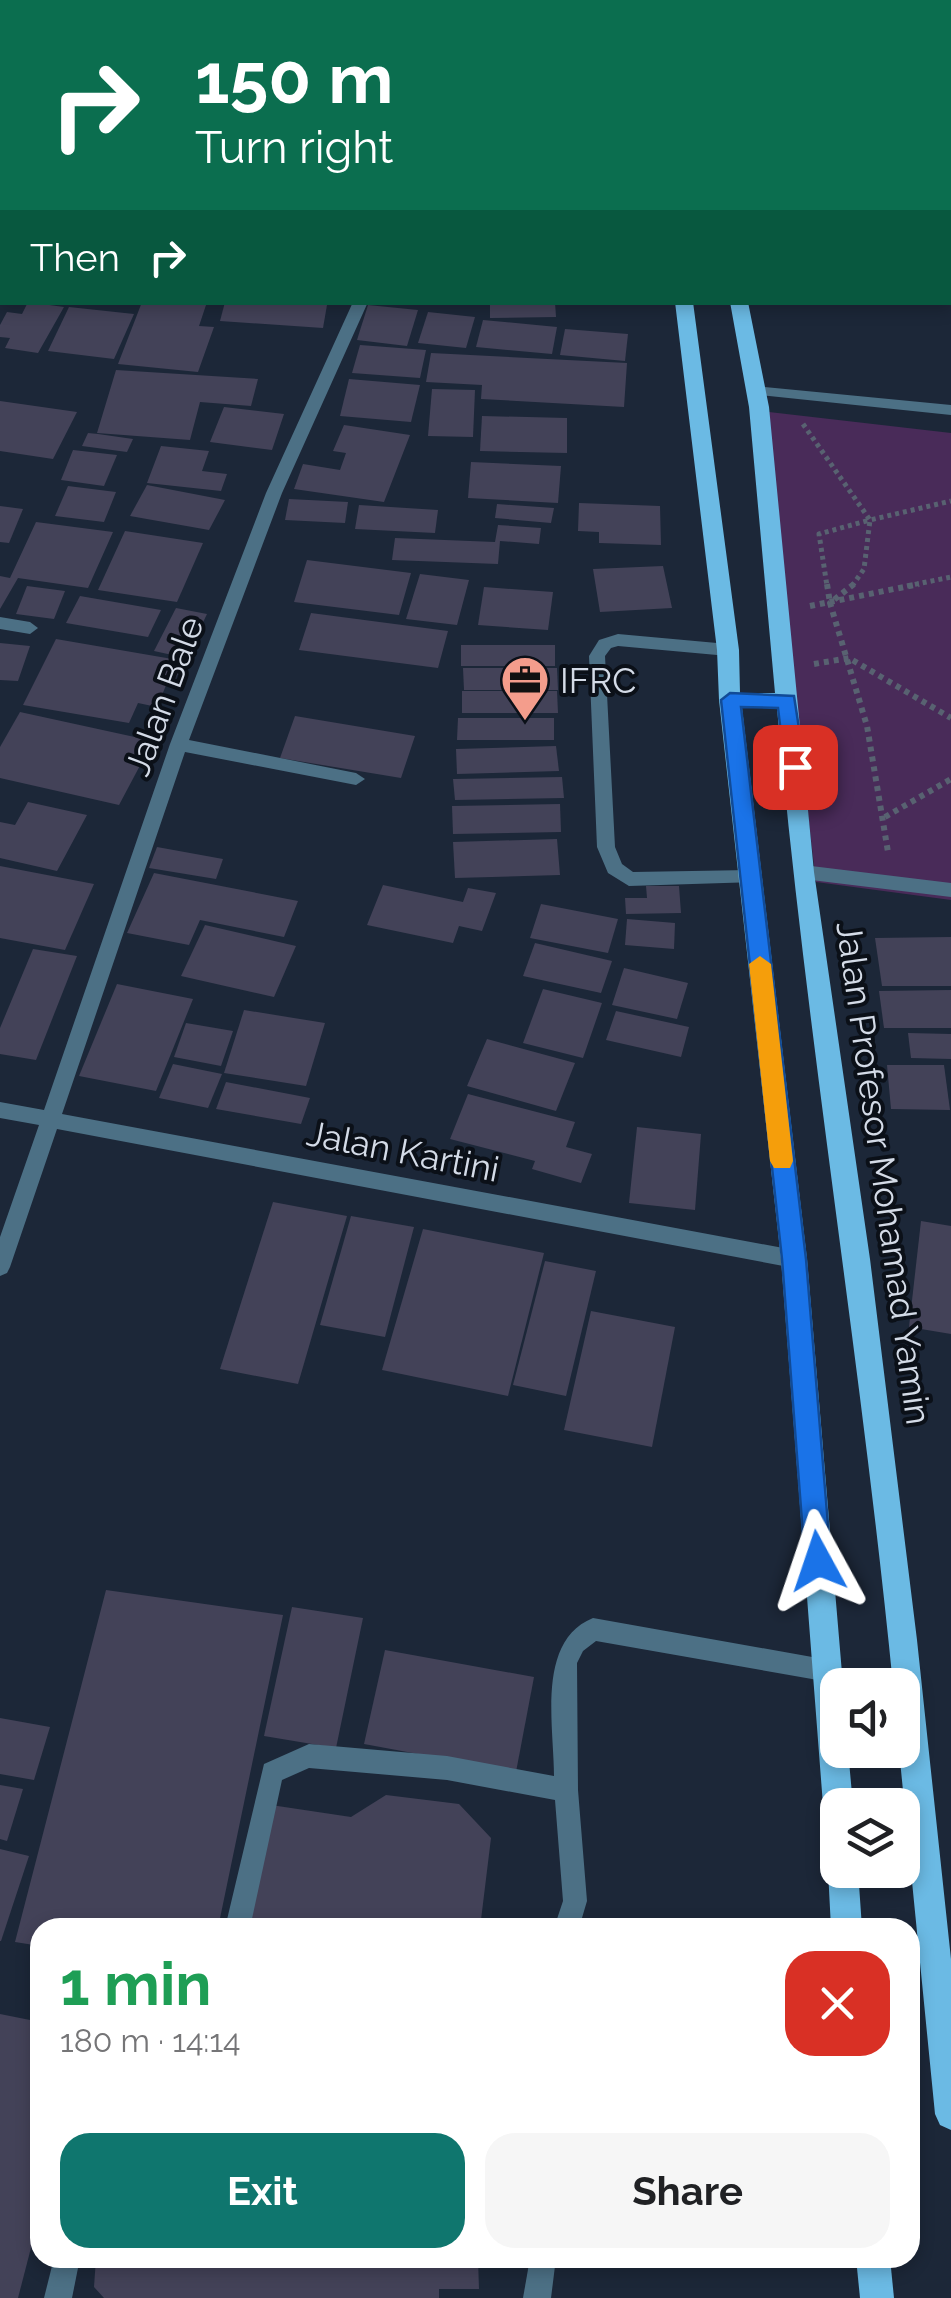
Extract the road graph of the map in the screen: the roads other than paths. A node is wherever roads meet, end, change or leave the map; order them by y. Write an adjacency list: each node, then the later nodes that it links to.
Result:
1 (360, 305): 11 (street, Jalan Bale)
2 (684, 305): 8 (main road)
3 (740, 305): 4 (main road, Jalan Profesor Mohamad Yamin)
4 (756, 396): 5 (street); 10 (main road, Jalan Profesor Mohamad Yamin)
5 (951, 410)
6 (0, 624): 7 (street)
7 (30, 628)
8 (728, 650): 9 (main road); 14 (street)
9 (730, 700): 10 (main road); 14 (main road)
10 (788, 701): 13 (main road, Jalan Profesor Mohamad Yamin)
11 (179, 744): 12 (street); 17 (street, Jalan Bale)
12 (356, 779)
13 (803, 872): 15 (street); 27 (main road, Jalan Profesor Mohamad Yamin)
14 (750, 877): 18 (main road)
15 (951, 890)
16 (0, 1110): 17 (street, Jalan Kartini)
17 (49, 1120): 18 (street, Jalan Kartini); 19 (street, Jalan Bale)
18 (794, 1259): 20 (main road)
19 (0, 1267)
20 (829, 1668)
21 (820, 1669): 22 (street)
22 (566, 1790): 24 (street); 25 (street)
23 (843, 1888): 26 (main road)
24 (239, 1918)
25 (569, 1918)
26 (845, 1918)
27 (944, 1999): 28 (main road, Jalan Profesor Mohamad Yamin)
28 (951, 2114)
29 (64, 2268): 32 (street)
30 (542, 2268): 33 (street)
31 (875, 2268): 34 (main road)
32 (58, 2298)
33 (537, 2298)
34 (877, 2298)

